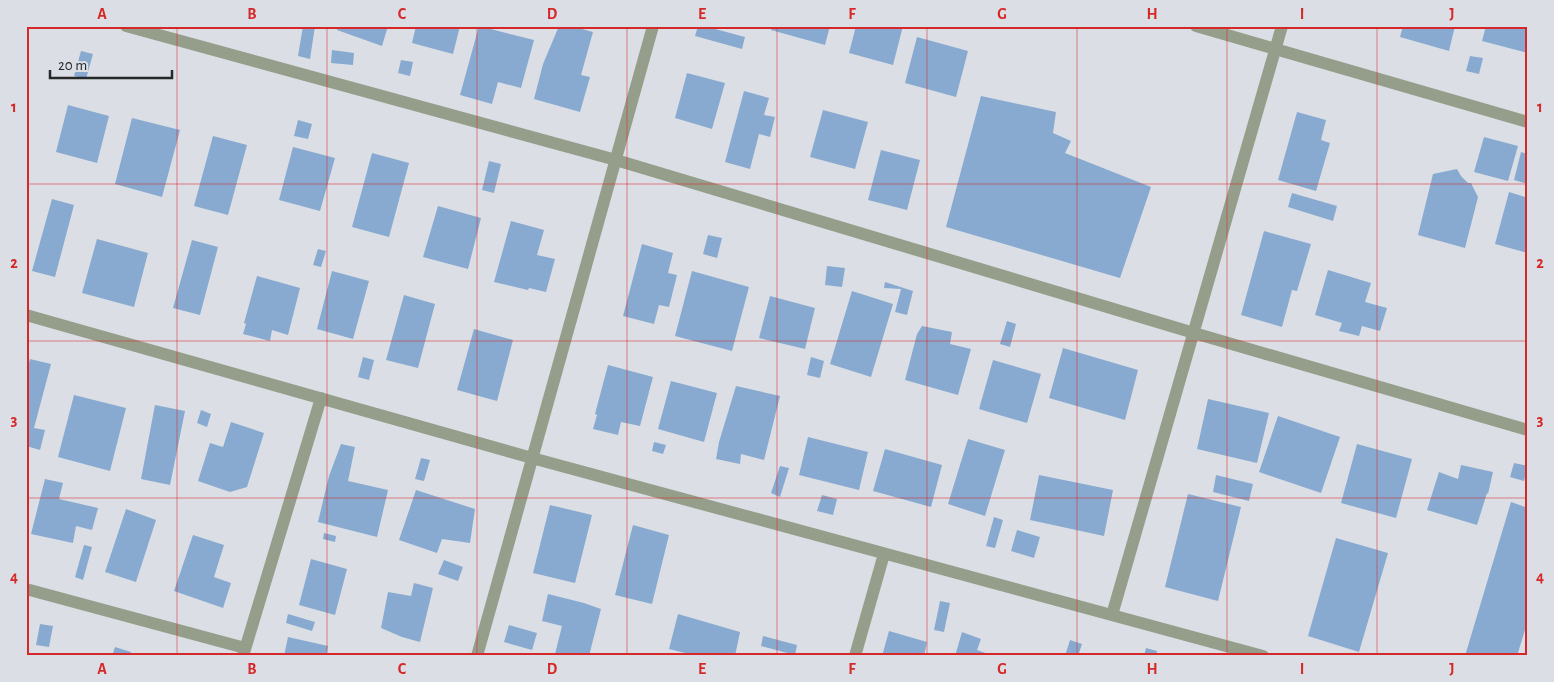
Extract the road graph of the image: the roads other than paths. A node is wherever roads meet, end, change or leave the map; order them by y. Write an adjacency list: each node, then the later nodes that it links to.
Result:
1 (126, 26): 7 (street)
2 (653, 26): 7 (street)
3 (1196, 26): 5 (street)
4 (1282, 26): 5 (street)
5 (1276, 50): 6 (street); 9 (street)
6 (1528, 122)
7 (616, 160): 9 (street); 12 (street)
8 (26, 315): 10 (street)
9 (1194, 332): 11 (street); 15 (street)
10 (321, 398): 12 (street); 16 (street)
11 (1528, 430)
12 (532, 458): 13 (street); 17 (street)
13 (884, 554): 15 (street); 18 (street)
14 (26, 588): 16 (street)
15 (1112, 615): 19 (street)
16 (244, 652)
17 (477, 656)
18 (855, 656)
19 (1263, 656)

